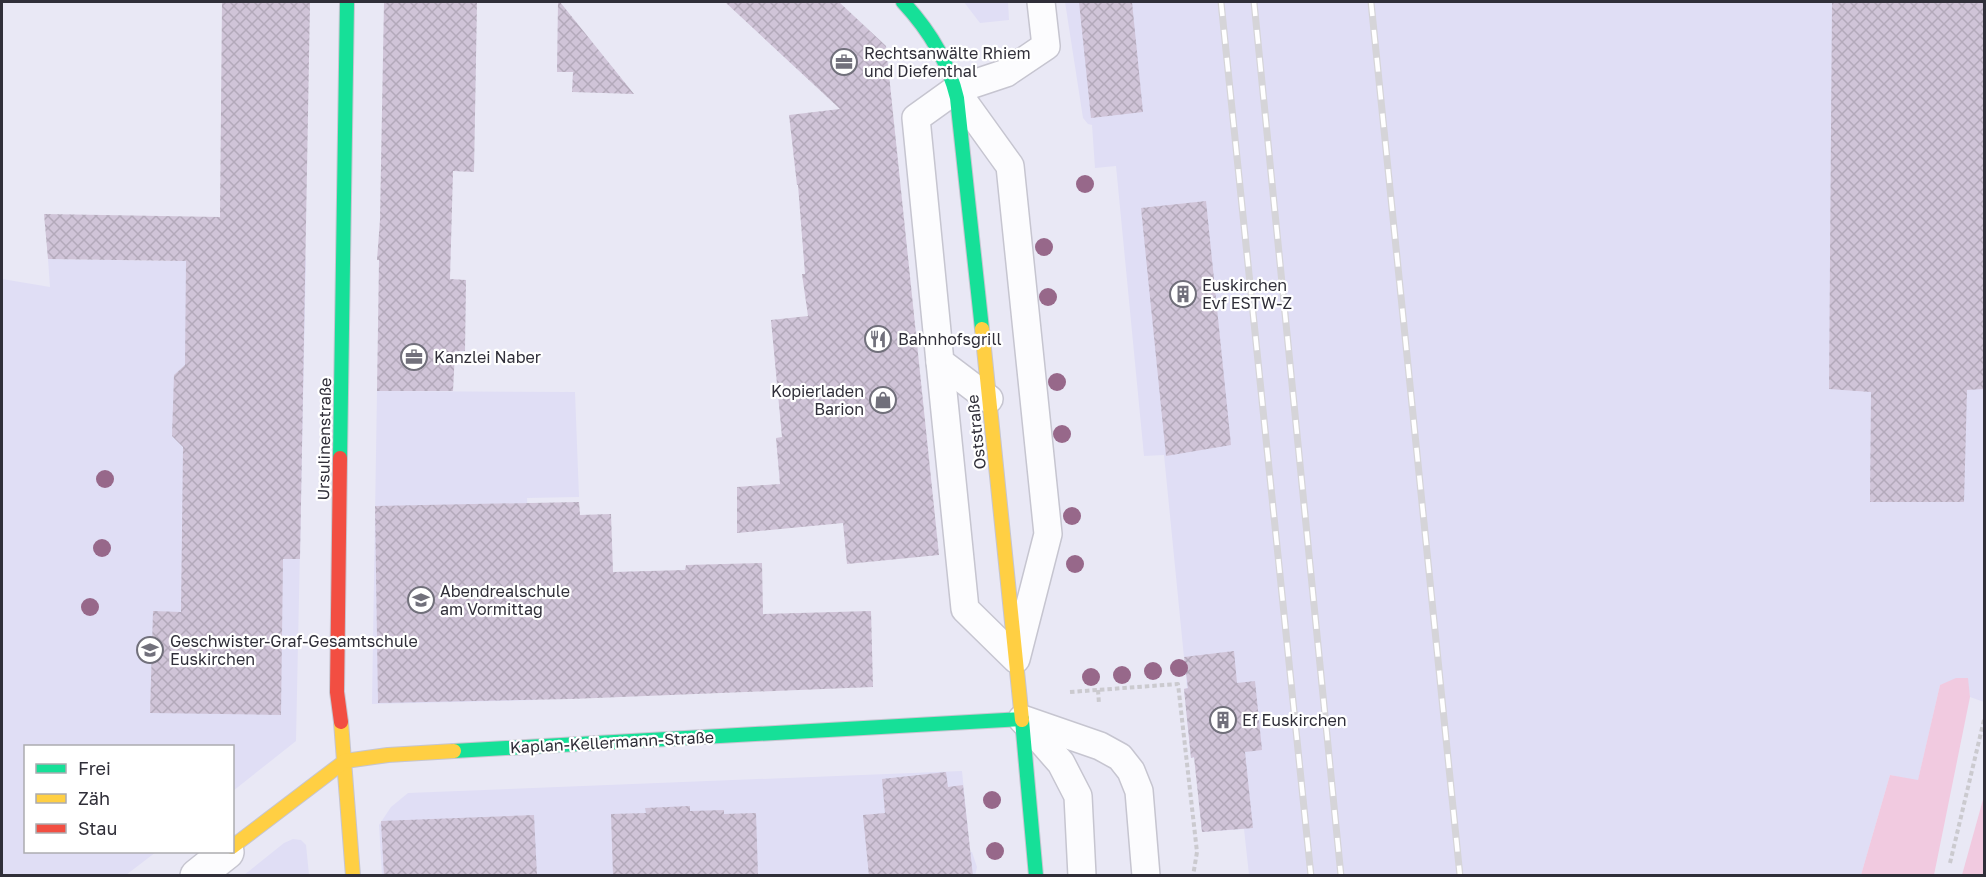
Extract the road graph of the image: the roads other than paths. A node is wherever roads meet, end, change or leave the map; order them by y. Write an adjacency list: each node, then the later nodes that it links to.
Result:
1 (347, 2): 9 (street, Ursulinenstraße)
2 (903, 2): 4 (street, Oststraße)
3 (1041, 2): 4 (lane)
4 (955, 90): 5 (lane); 6 (street, Oststraße); 7 (lane)
5 (940, 362): 6 (lane); 7 (lane)
6 (989, 399): 7 (street, Oststraße)
7 (1016, 658): 8 (street, Oststraße)
8 (1022, 719): 9 (street, Kaplan-Kellermann-Straße); 14 (street, Oststraße); 15 (lane); 16 (lane)
9 (345, 761): 10 (street, Kaplan-Kellermann-Straße); 13 (street, Ursulinenstraße)
10 (234, 845)
11 (226, 853): 12 (street)
12 (197, 876)
13 (353, 876)
14 (1036, 876)
15 (1082, 876)
16 (1146, 876)

